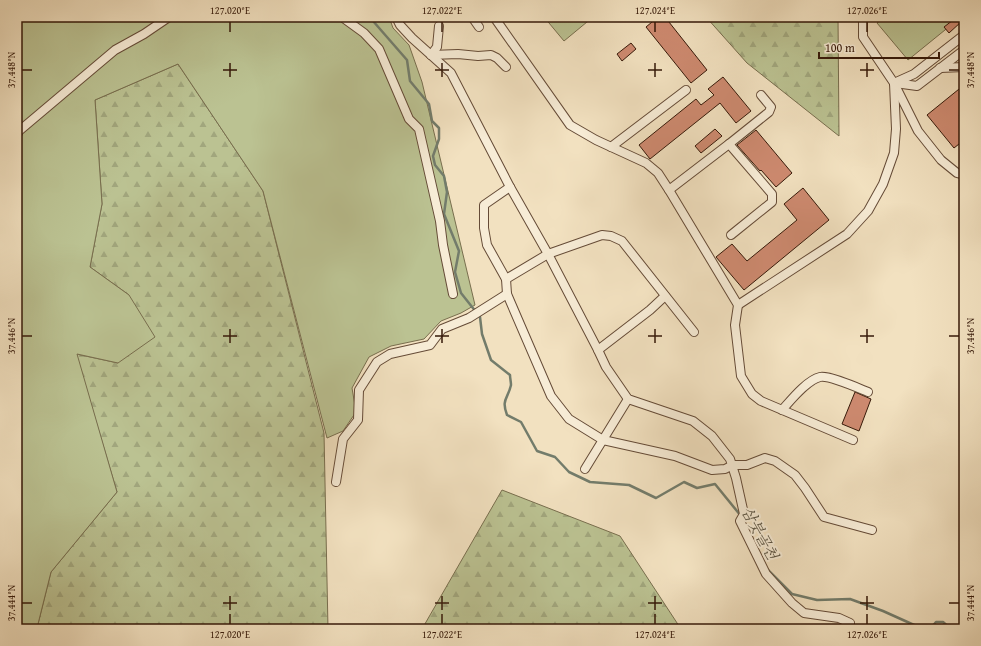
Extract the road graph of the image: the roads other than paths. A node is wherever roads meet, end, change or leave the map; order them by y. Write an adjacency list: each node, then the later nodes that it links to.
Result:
1 (169, 17): 18 (street)
2 (342, 17): 27 (street)
3 (396, 17): 11 (street)
4 (472, 17): 8 (street)
5 (494, 17): 20 (street)
6 (863, 17): 15 (street)
7 (439, 26): 11 (street)
8 (479, 27)
9 (964, 35): 15 (street)
10 (964, 50): 14 (street)
11 (431, 55): 12 (street); 22 (street)
12 (506, 67)
13 (964, 67): 14 (street)
14 (940, 68): 15 (street)
15 (894, 83): 21 (street); 30 (street)
16 (686, 90): 20 (street)
17 (761, 95): 19 (street)
18 (17, 135)
19 (729, 144): 23 (street); 24 (street)
20 (611, 147): 23 (street)
21 (964, 174)
22 (510, 188): 25 (street); 26 (street)
23 (669, 190): 30 (street)
24 (732, 235)
25 (548, 254): 26 (street); 29 (street); 32 (street)
26 (506, 279): 28 (street)
27 (453, 294)
28 (507, 294): 36 (street); 40 (street)
29 (665, 296): 31 (street); 32 (street)
30 (738, 305): 35 (street)
31 (694, 332)
32 (598, 350): 34 (street)
33 (868, 392): 35 (street)
34 (628, 399): 36 (street); 38 (street)
35 (782, 410): 37 (street)
36 (603, 440): 38 (street); 39 (street)
37 (853, 440)
38 (733, 465): 41 (street); 42 (street)
39 (585, 469)
40 (336, 482)
41 (872, 530)
42 (850, 623)

